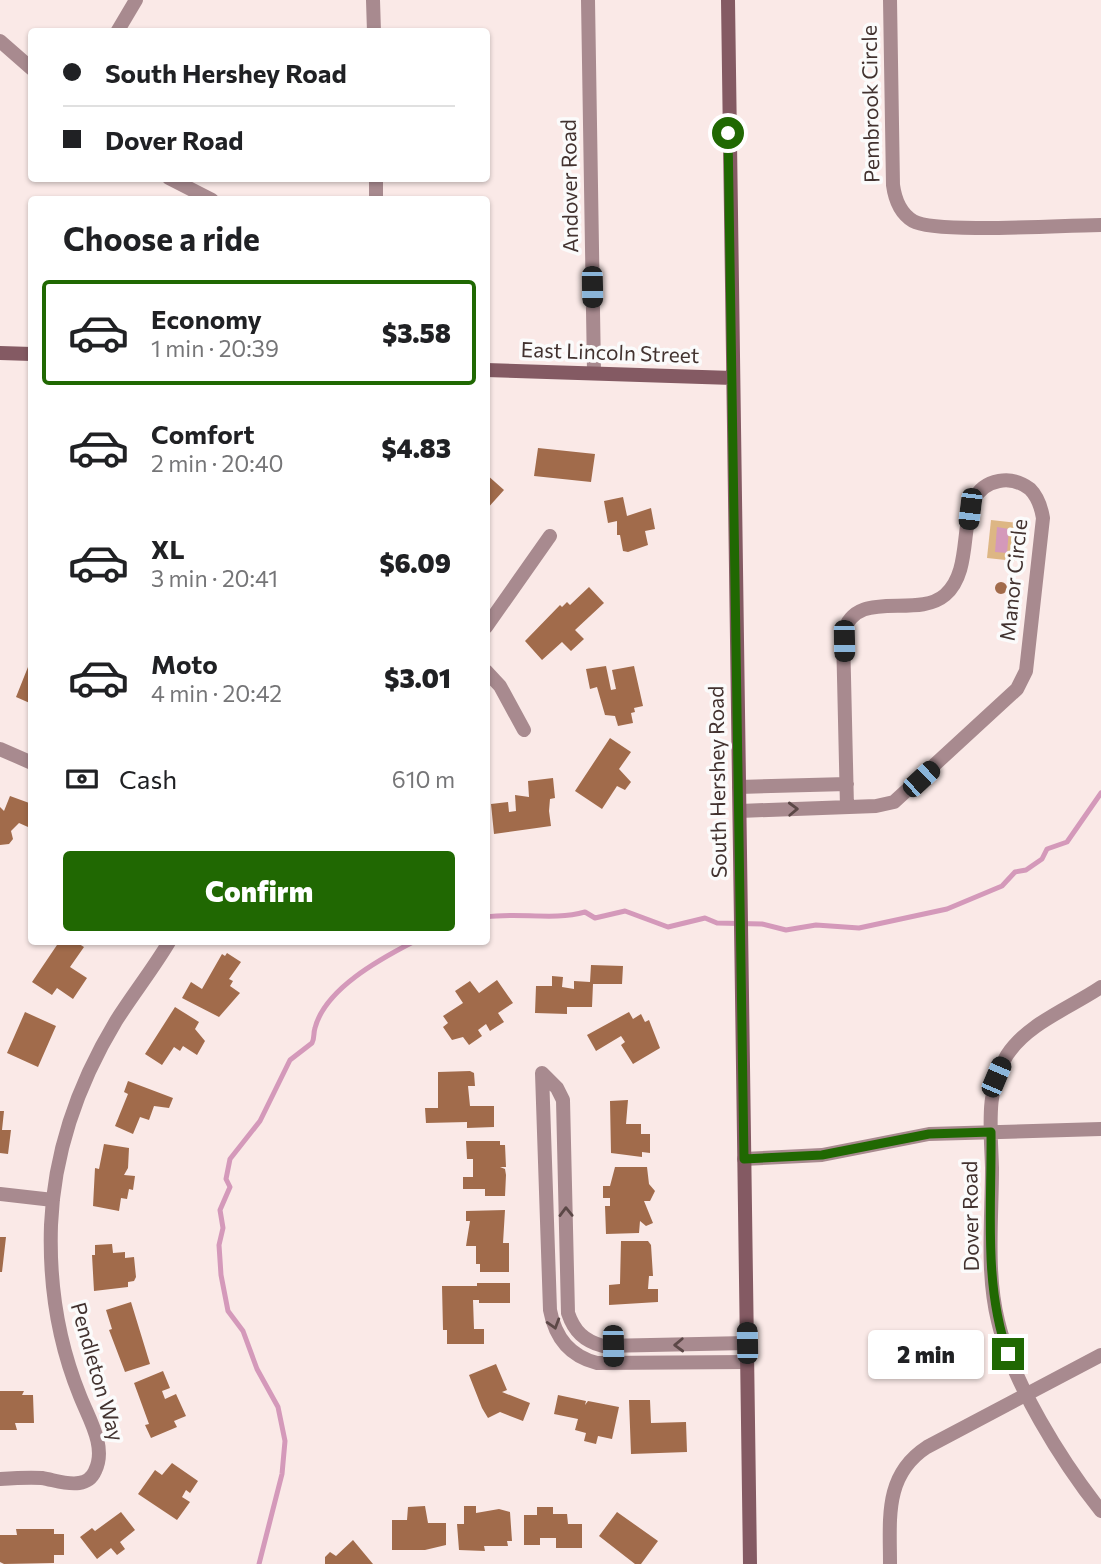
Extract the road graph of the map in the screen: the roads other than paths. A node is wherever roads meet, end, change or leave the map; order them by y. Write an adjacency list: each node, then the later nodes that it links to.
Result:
1 (136, 0): 6 (street)
2 (373, 0): 7 (street)
3 (588, 0): 16 (street, Andover Road)
4 (727, 0): 17 (main road, South Hershey Road)
5 (890, 0): 12 (street, Pembrook Circle)
6 (119, 28)
7 (373, 28)
8 (0, 41): 9 (street)
9 (28, 66)
10 (177, 182): 11 (street)
11 (204, 196)
12 (1101, 225)
13 (0, 353): 14 (main road)
14 (28, 354)
15 (490, 370): 16 (main road, East Lincoln Street)
16 (594, 372): 17 (main road, East Lincoln Street)
17 (733, 378): 25 (main road, South Hershey Road)
18 (550, 536): 19 (street)
19 (490, 621)
20 (490, 675): 21 (street)
21 (524, 730)
22 (0, 749): 23 (street)
23 (28, 761)
24 (847, 784): 25 (street); 26 (street, Manor Circle); 26 (street, Manor Circle)
25 (739, 787): 27 (main road, South Hershey Road)
26 (847, 807): 27 (street, Manor Circle, one-way to 26)
27 (740, 811): 32 (main road, South Hershey Road)
28 (167, 945): 36 (street, Pendleton Way)
29 (1101, 987): 31 (street, Dover Road)
30 (1101, 1129): 31 (street)
31 (991, 1132): 32 (street); 44 (street, Dover Road)
32 (744, 1159): 39 (main road, South Hershey Road)
33 (546, 1180): 34 (street); 34 (street); 38 (street)
34 (565, 1180): 37 (street, one-way to 34)
35 (0, 1194): 36 (street)
36 (53, 1200): 45 (street, Pendleton Way)
37 (568, 1287): 38 (street); 40 (street)
38 (550, 1288): 43 (street, one-way to 43)
39 (747, 1343): 40 (street, one-way to 40); 42 (main road, South Hershey Road)
40 (613, 1346): 43 (street)
41 (1101, 1355): 44 (street)
42 (747, 1362): 43 (street); 47 (main road, South Hershey Road)
43 (614, 1364)
44 (1028, 1394): 46 (street, Dover Road); 48 (street)
45 (0, 1479)
46 (1101, 1511)
47 (750, 1564)
48 (890, 1564)

